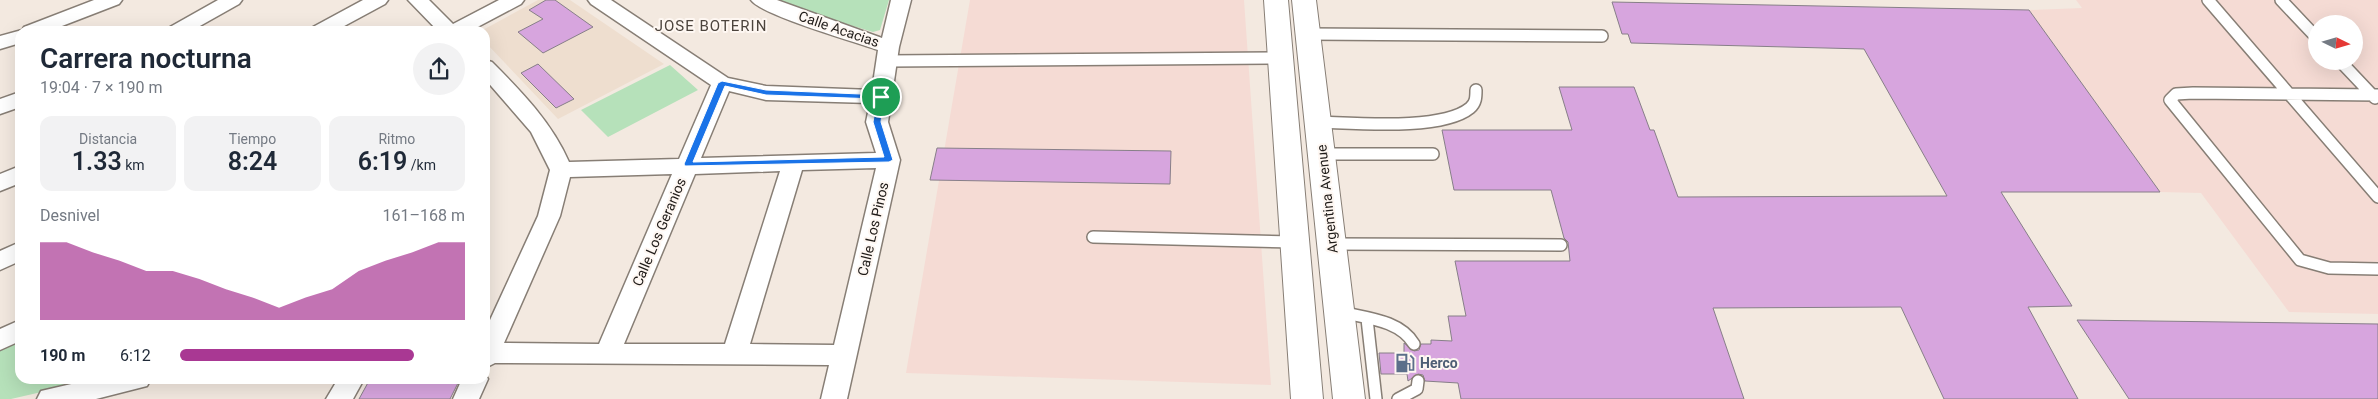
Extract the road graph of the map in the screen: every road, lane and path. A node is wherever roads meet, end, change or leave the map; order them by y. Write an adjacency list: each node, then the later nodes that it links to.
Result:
1 (112, 0): 13 (street)
2 (232, 0): 14 (street)
3 (378, 0): 15 (street)
4 (418, 0): 16 (street)
5 (514, 0): 17 (street)
6 (598, 0): 27 (street)
7 (761, 0): 23 (street, Calle Acacias)
8 (901, 0): 23 (street)
9 (1276, 0): 24 (main road)
10 (1304, 0): 19 (main road, Argentina Avenue)
11 (2208, 0): 29 (lane)
12 (2281, 0): 18 (lane)
13 (45, 26)
14 (186, 26)
15 (329, 26)
16 (444, 26)
17 (465, 26)
18 (2308, 28)
19 (1308, 34): 20 (lane); 34 (main road, Argentina Avenue)
20 (1602, 36)
21 (15, 38): 22 (street)
22 (0, 44)
23 (888, 54): 24 (lane); 30 (street)
24 (1280, 58): 45 (main road)
25 (2349, 70): 31 (lane)
26 (490, 78): 40 (street)
27 (722, 83): 30 (street); 39 (street, Calle Los Geranios)
28 (1476, 90): 34 (lane)
29 (2288, 93): 31 (lane); 43 (lane); 50 (lane)
30 (881, 97): 37 (street)
31 (2376, 97)
32 (15, 101): 33 (street)
33 (0, 108)
34 (1318, 122): 35 (main road, Argentina Avenue)
35 (1322, 154): 36 (lane); 46 (main road, Argentina Avenue)
36 (1433, 154)
37 (889, 160): 38 (street); 60 (street, Calle Los Pinos)
38 (794, 162): 39 (street); 58 (street)
39 (688, 164): 40 (street); 57 (street, Calle Los Geranios)
40 (561, 170): 56 (street)
41 (15, 176): 42 (street)
42 (0, 183)
43 (2378, 197)
44 (1093, 237): 45 (lane)
45 (1294, 242): 69 (main road)
46 (1332, 244): 47 (lane); 51 (main road, Argentina Avenue)
47 (1561, 245)
48 (15, 254): 49 (street)
49 (0, 261)
50 (2378, 269)
51 (1340, 312): 52 (lane); 70 (main road, Argentina Avenue)
52 (1367, 319): 55 (lane); 71 (lane)
53 (15, 332): 54 (street)
54 (0, 340)
55 (1414, 344)
56 (490, 346)
57 (607, 354): 58 (street); 59 (street)
58 (734, 354): 60 (street)
59 (490, 355)
60 (844, 355): 68 (street, Calle Los Pinos)
61 (1418, 381): 72 (lane)
62 (116, 384): 65 (street)
63 (348, 384): 66 (street)
64 (473, 384): 67 (street)
65 (50, 399)
66 (339, 399)
67 (466, 399)
68 (834, 399)
69 (1307, 399)
70 (1349, 399)
71 (1376, 399)
72 (1398, 399)

